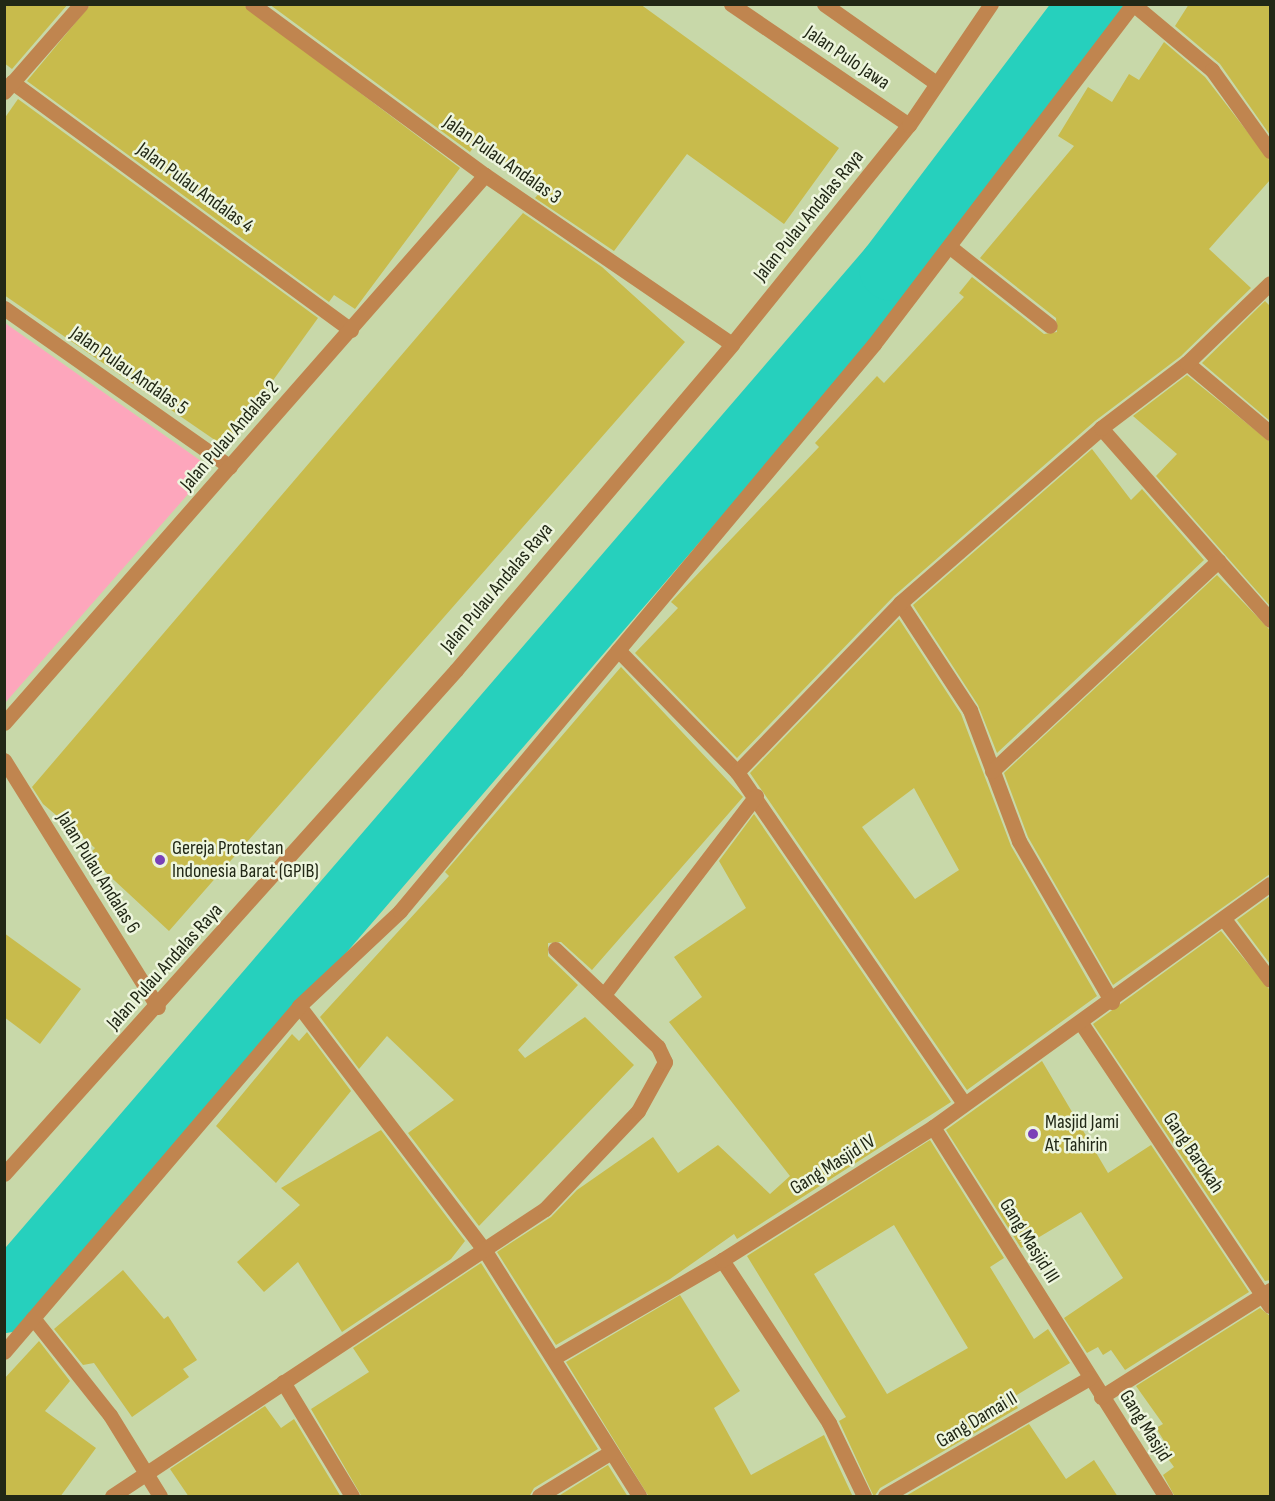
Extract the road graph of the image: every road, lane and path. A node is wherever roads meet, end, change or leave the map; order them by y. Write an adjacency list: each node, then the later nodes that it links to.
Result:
1 (81, 4): 8 (street)
2 (252, 4): 11 (street, Jalan Pulau Andalas 3)
3 (731, 4): 9 (street, Jalan Pulo Jawa)
4 (824, 4): 7 (street, Jalan Pulo Jawa)
5 (991, 4): 7 (street, Jalan Pulau Andalas Raya)
6 (1133, 4): 10 (street); 12 (street)
7 (936, 83): 9 (street, Jalan Pulau Andalas Raya)
8 (8, 87): 16 (street, Jalan Pulau Andalas 4)
9 (909, 125): 17 (street, Jalan Pulau Andalas Raya)
10 (1270, 151)
11 (485, 175): 16 (street, Jalan Pulau Andalas 2); 17 (street, Jalan Pulau Andalas 3)
12 (950, 247): 15 (street); 25 (street)
13 (1270, 283): 18 (street)
14 (4, 308): 21 (street, Jalan Pulau Andalas 5)
15 (1050, 326)
16 (351, 330): 21 (street, Jalan Pulau Andalas 2)
17 (732, 344): 38 (street, Jalan Pulau Andalas Raya)
18 (1187, 363): 19 (street); 20 (street)
19 (1101, 428): 22 (street); 23 (street)
20 (1270, 433)
21 (230, 467): 26 (street, Jalan Pulau Andalas 2)
22 (1218, 561): 24 (street); 28 (street)
23 (900, 603): 28 (street); 29 (street)
24 (1270, 620)
25 (618, 650): 29 (street); 37 (street)
26 (4, 723)
27 (4, 760): 38 (street, Jalan Pulau Andalas 6)
28 (992, 771): 36 (street)
29 (737, 772): 30 (street)
30 (756, 796): 35 (street); 40 (street)
31 (1270, 884): 32 (street, Gang Masjid IV)
32 (1224, 919): 34 (street); 36 (street, Gang Masjid IV)
33 (555, 949): 35 (street)
34 (1270, 980)
35 (606, 992): 43 (street)
36 (1112, 1002): 39 (street, Gang Masjid IV)
37 (299, 1006): 43 (street); 46 (street)
38 (158, 1007): 42 (street, Jalan Pulau Andalas Raya)
39 (1081, 1023): 40 (street, Gang Masjid IV); 45 (street, Gang Barokah)
40 (963, 1102): 41 (street, Gang Masjid IV)
41 (933, 1127): 44 (street, Gang Masjid IV); 49 (street, Gang Masjid III)
42 (4, 1174)
43 (485, 1251): 48 (street); 50 (street)
44 (722, 1260): 48 (street, Gang Masjid IV); 59 (street)
45 (1268, 1297): 51 (street)
46 (33, 1318): 47 (street); 53 (street)
47 (4, 1352)
48 (555, 1357): 52 (street)
49 (1089, 1378): 51 (street, Gang Masjid); 60 (street, Gang Damai II)
50 (283, 1382): 53 (street); 56 (street)
51 (1101, 1398): 61 (street, Gang Masjid)
52 (611, 1452): 57 (street); 58 (street)
53 (145, 1471): 54 (street); 55 (street)
54 (112, 1497)
55 (160, 1497)
56 (352, 1497)
57 (539, 1497)
58 (639, 1497)
59 (864, 1497)
60 (885, 1497)
61 (1165, 1497)

